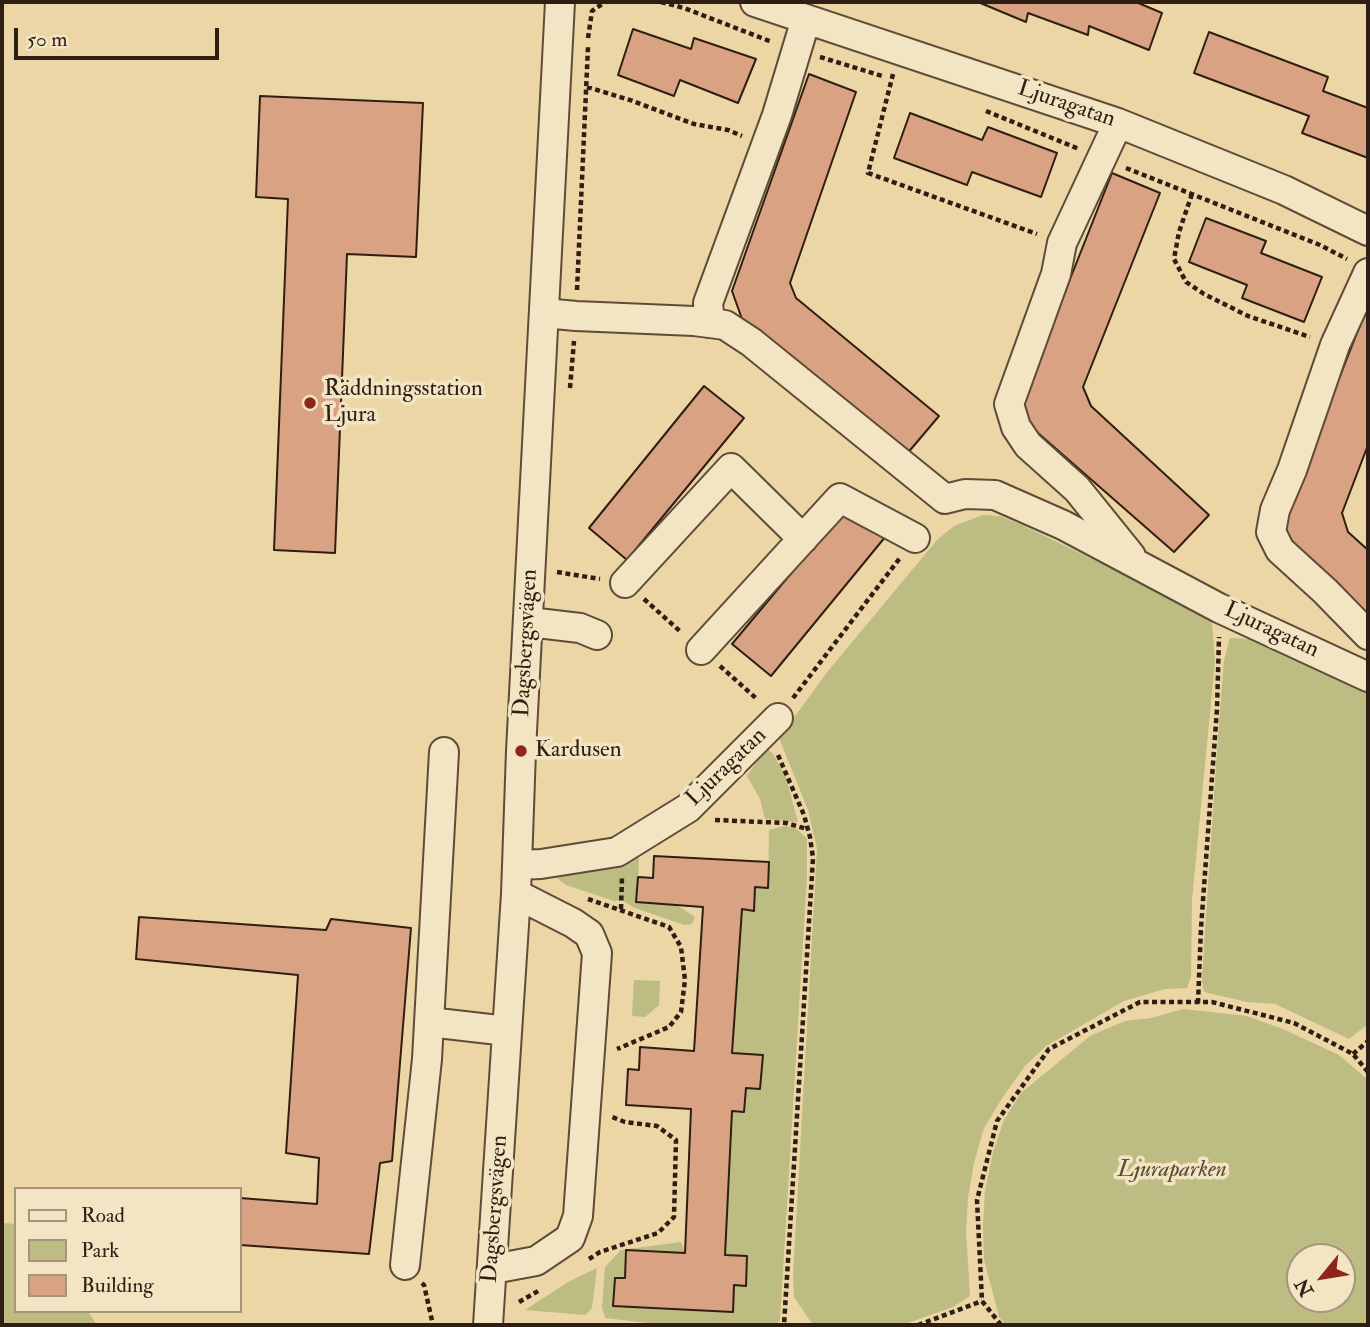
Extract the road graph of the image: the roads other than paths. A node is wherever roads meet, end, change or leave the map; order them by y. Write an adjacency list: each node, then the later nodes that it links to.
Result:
1 (560, 2): 7 (street, Dagsbergsvägen)
2 (755, 2): 3 (street, Ljuragatan)
3 (806, 19): 4 (street, Ljuragatan); 8 (street)
4 (1118, 123): 5 (street, Ljuragatan); 11 (street)
5 (1368, 231)
6 (1362, 268): 15 (street)
7 (544, 313): 8 (street); 13 (street, Dagsbergsvägen)
8 (710, 323): 11 (street, Ljuragatan)
9 (915, 538): 10 (street)
10 (803, 539): 12 (street); 16 (street)
11 (1137, 564): 17 (street, Ljuragatan)
12 (625, 583)
13 (529, 622): 14 (street); 20 (street, Dagsbergsvägen)
14 (597, 635)
15 (1368, 635)
16 (701, 650)
17 (1368, 677)
18 (773, 723): 20 (street, Ljuragatan)
19 (444, 752): 22 (street)
20 (517, 865): 21 (street, Dagsbergsvägen)
21 (516, 894): 23 (street, Dagsbergsvägen); 25 (street)
22 (429, 1021): 23 (street); 24 (street)
23 (507, 1031): 25 (street, Dagsbergsvägen)
24 (405, 1265)
25 (493, 1269): 26 (street, Dagsbergsvägen)
26 (488, 1325)

